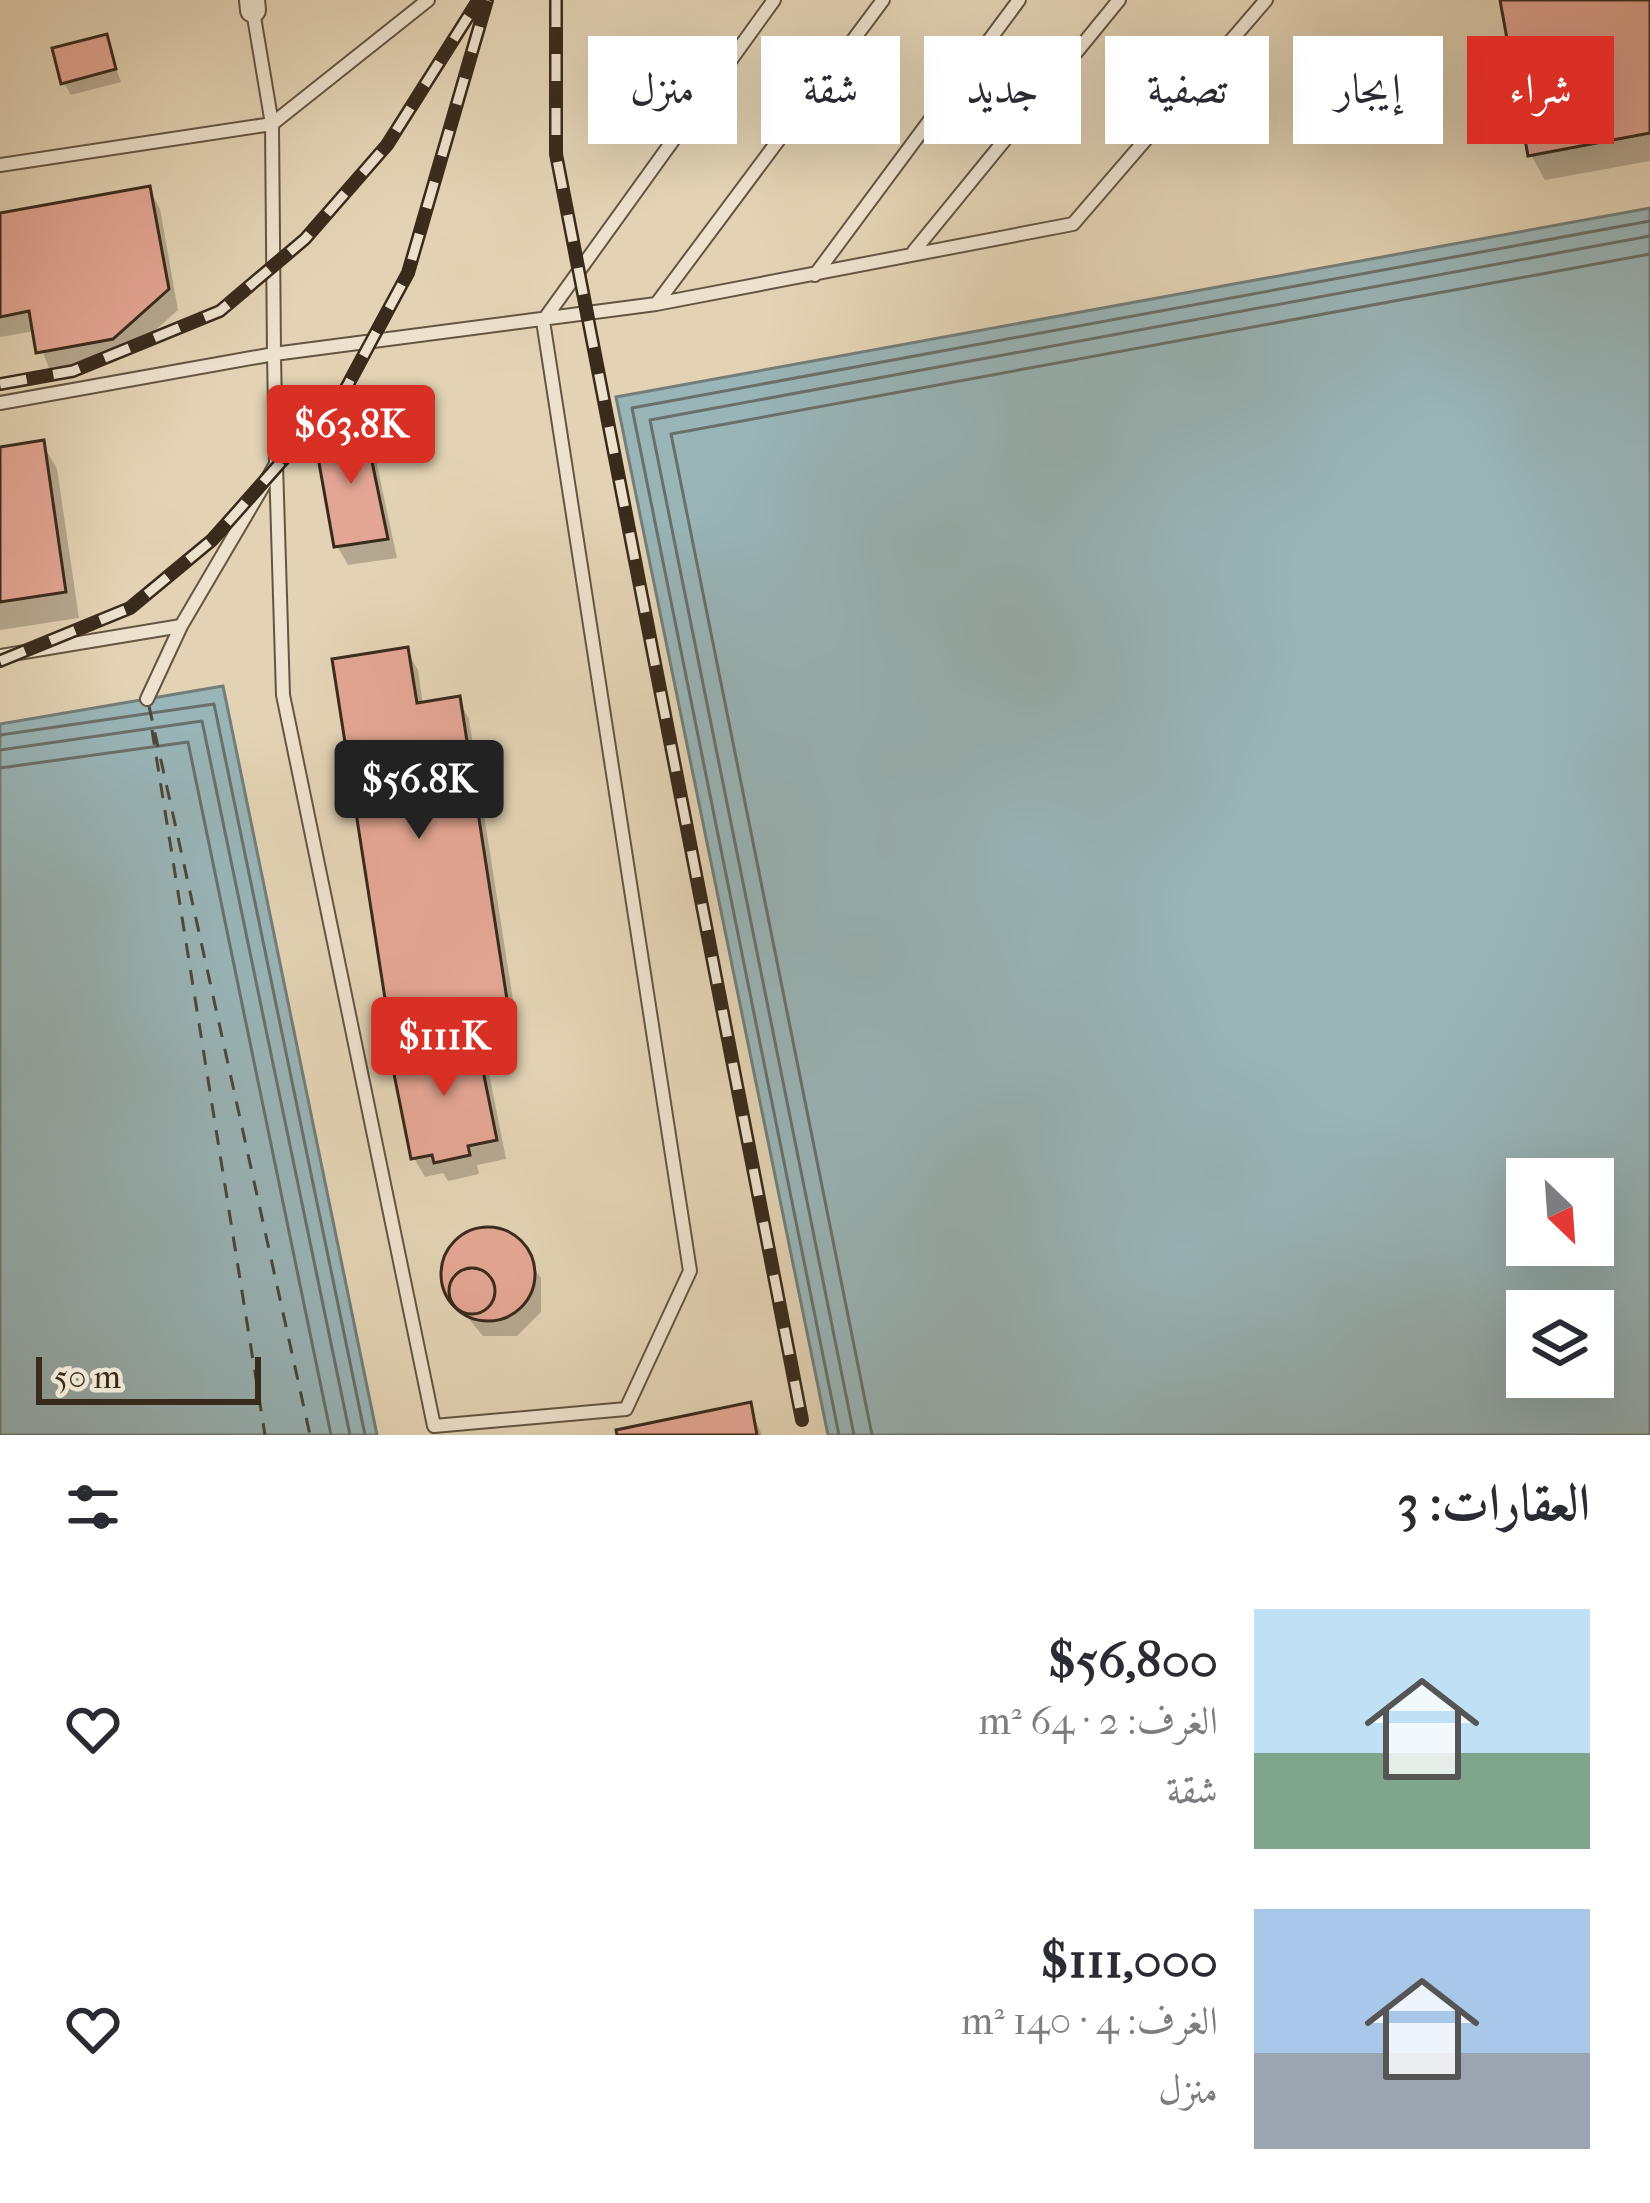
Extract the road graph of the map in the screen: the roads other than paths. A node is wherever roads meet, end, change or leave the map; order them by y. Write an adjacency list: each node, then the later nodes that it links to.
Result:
1 (428, 0): 8 (lane)
2 (774, 0): 13 (lane)
3 (883, 0): 12 (lane)
4 (1019, 0): 11 (lane)
5 (1119, 0): 10 (lane)
6 (1266, 0): 10 (lane)
7 (253, 5): 8 (lane)
8 (272, 124): 9 (lane); 14 (lane)
9 (0, 165)
10 (913, 252): 11 (lane)
11 (814, 276): 12 (lane)
12 (656, 304): 13 (lane)
13 (543, 321): 14 (lane); 16 (lane)
14 (274, 354): 15 (lane); 16 (lane)
15 (0, 403)
16 (276, 464): 17 (lane)
17 (181, 626): 18 (lane); 19 (lane)
18 (0, 656)
19 (147, 699)

